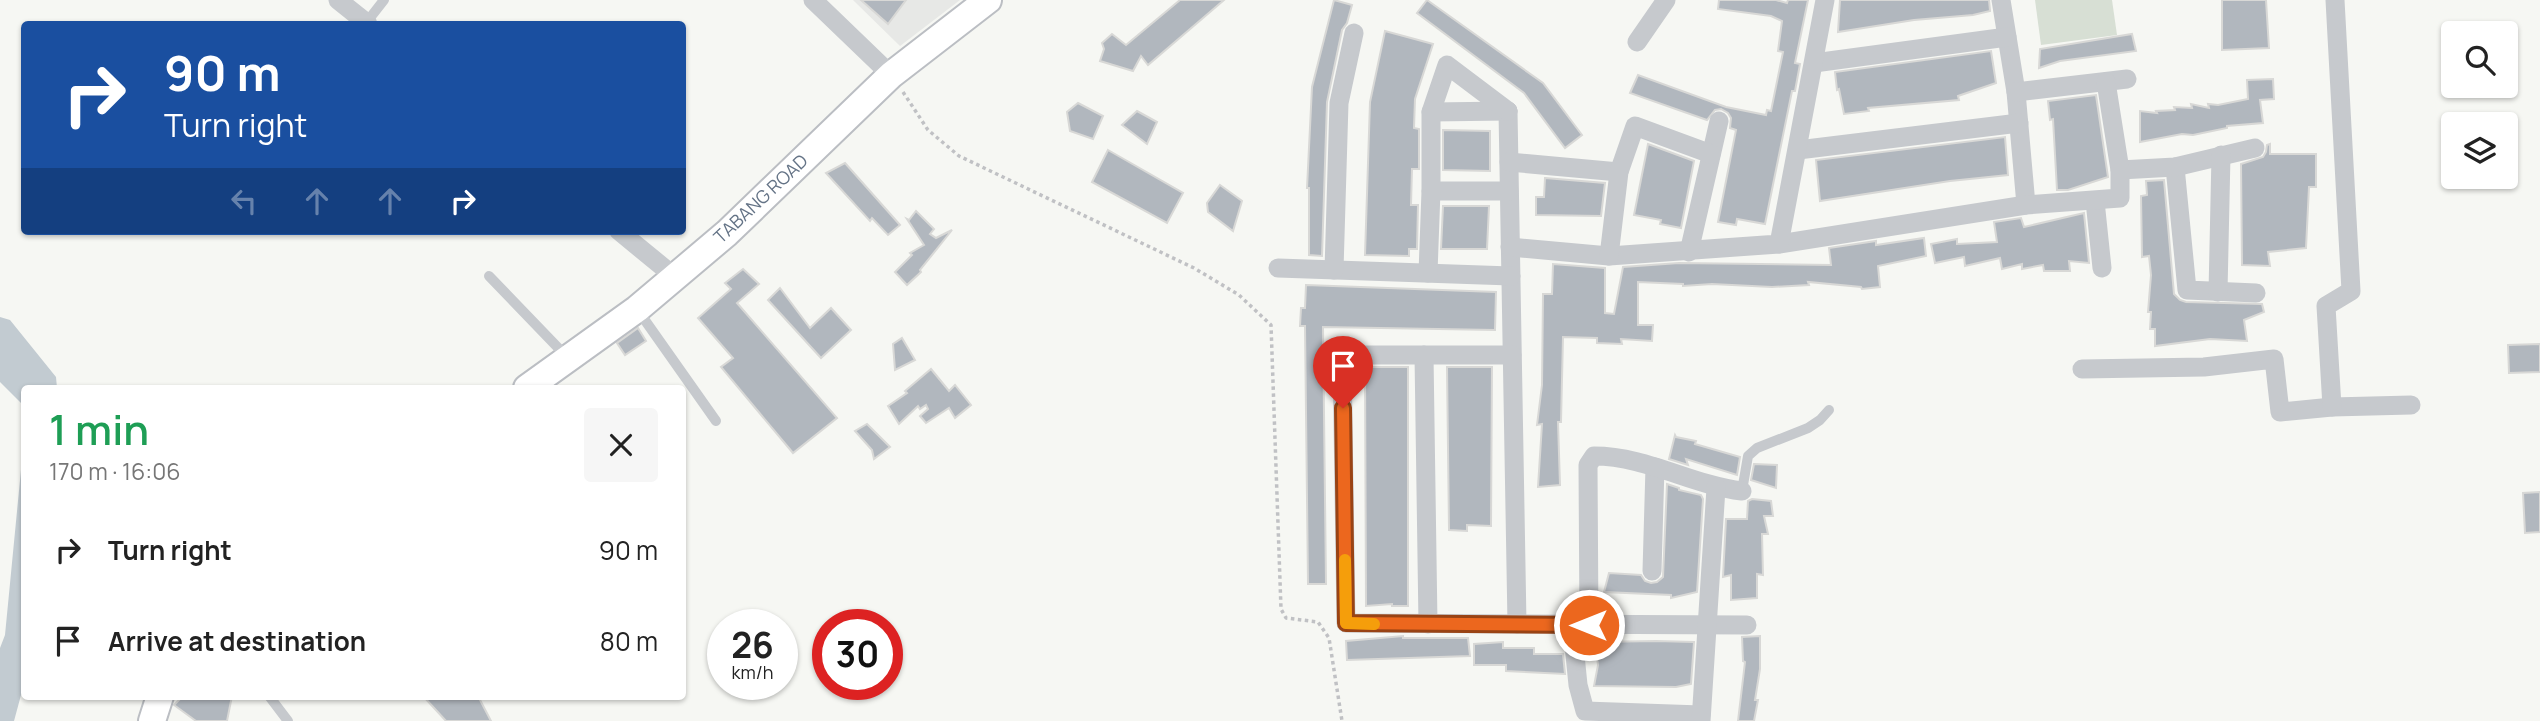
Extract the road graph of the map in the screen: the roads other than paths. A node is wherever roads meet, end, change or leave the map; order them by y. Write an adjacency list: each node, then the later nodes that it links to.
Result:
1 (338, 0): 9 (street)
2 (384, 0): 10 (lane)
3 (813, 0): 15 (street)
4 (988, 0): 15 (main road, TABANG ROAD)
5 (1667, 0): 13 (street)
6 (1825, 0): 14 (street)
7 (2001, 0): 12 (street)
8 (2335, 0): 56 (street)
9 (363, 21)
10 (369, 21)
11 (1354, 33): 42 (street)
12 (2007, 37): 14 (street); 18 (street)
13 (1637, 42)
14 (1814, 63): 24 (street)
15 (891, 75): 46 (main road, TABANG ROAD)
16 (2127, 79): 17 (street)
17 (2106, 82): 18 (street); 29 (street)
18 (2016, 92): 22 (street)
19 (1431, 111): 20 (street); 20 (street); 31 (street)
20 (1508, 111): 27 (street)
21 (1719, 121): 25 (street)
22 (2019, 123): 24 (street); 34 (street)
23 (2255, 148): 26 (street)
24 (1798, 150): 36 (street)
25 (1711, 154): 30 (street); 38 (street)
26 (2221, 155): 28 (street); 47 (street)
27 (1509, 162): 30 (street); 32 (street)
28 (2175, 167): 29 (street); 47 (street)
29 (2120, 170): 33 (street)
30 (1619, 172): 39 (street)
31 (1432, 191): 32 (street); 43 (street)
32 (1509, 191): 37 (street)
33 (2095, 201): 34 (street); 41 (street)
34 (2026, 205): 36 (street)
35 (624, 235): 46 (street)
36 (1779, 244): 38 (street)
37 (1510, 247): 39 (street); 45 (street)
38 (1689, 252): 39 (street)
39 (1609, 256)
40 (1278, 268): 42 (street)
41 (2102, 268)
42 (1334, 270): 43 (street)
43 (1428, 273): 45 (street)
44 (489, 275): 52 (lane)
45 (1511, 276): 51 (street)
46 (675, 277): 49 (main road, TABANG ROAD)
47 (2218, 292): 48 (street)
48 (2256, 293)
49 (637, 309): 52 (main road, TABANG ROAD); 58 (lane)
50 (1424, 355): 51 (street); 63 (street); 63 (street)
51 (1512, 355): 64 (street)
52 (568, 359): 54 (main road, TABANG ROAD)
53 (2082, 369): 56 (street)
54 (531, 385)
55 (2411, 405): 56 (street)
56 (2332, 407)
57 (1829, 410): 61 (lane)
58 (716, 421)
59 (1655, 467): 60 (street); 62 (street); 65 (street)
60 (1716, 488): 61 (street); 66 (street)
61 (1742, 491)
62 (1652, 570)
63 (1429, 624): 64 (street)
64 (1517, 624): 65 (street)
65 (1581, 625): 66 (street); 70 (street)
66 (1707, 625): 67 (street); 70 (street)
67 (1747, 625)
68 (159, 700): 71 (main road)
69 (272, 700): 72 (lane)
70 (1701, 718)
71 (152, 721)
72 (288, 721)

